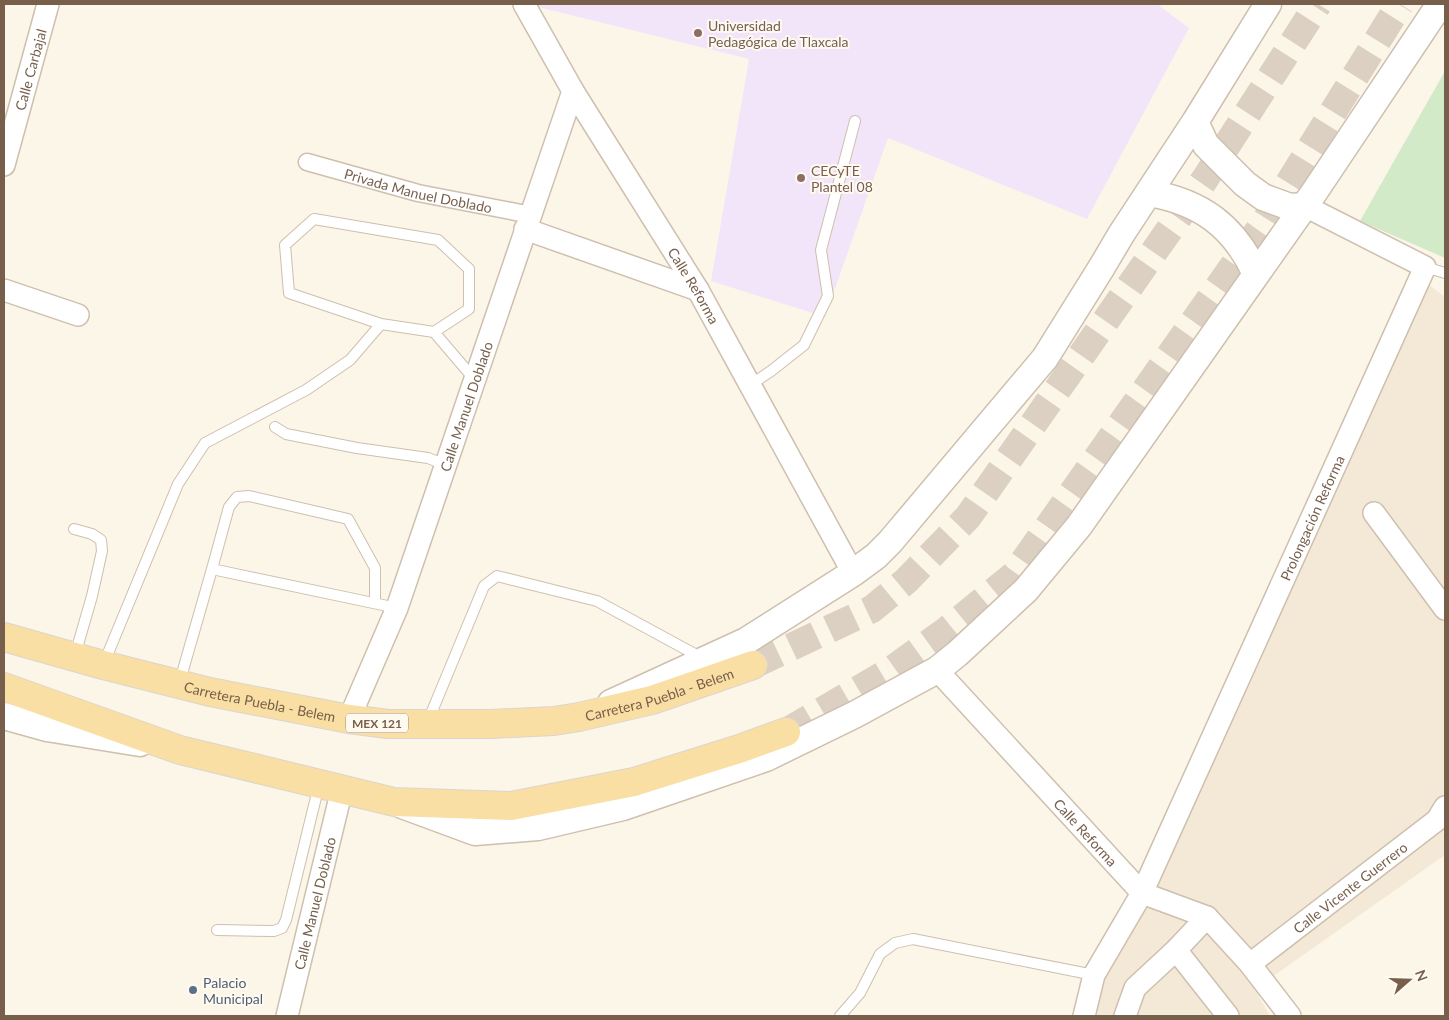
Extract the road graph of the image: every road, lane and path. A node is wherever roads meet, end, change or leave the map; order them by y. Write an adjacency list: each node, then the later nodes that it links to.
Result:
1 (48, 4): 9 (street, Calle Carbajal)
2 (524, 4): 5 (street, Calle Reforma)
3 (1268, 4): 7 (street)
4 (1440, 4): 11 (street)
5 (573, 91): 12 (street, Calle Manuel Doblado); 17 (street, Calle Reforma)
6 (855, 121): 22 (lane)
7 (1195, 122): 10 (street); 11 (street)
8 (307, 162): 12 (street, Privada Manuel Doblado)
9 (4, 164)
10 (1149, 193): 15 (street); 28 (street)
11 (1305, 206): 13 (street); 15 (street)
12 (528, 222): 17 (street); 21 (street, Calle Manuel Doblado)
13 (1425, 267): 14 (lane); 48 (street, Prolongación Reforma)
14 (1445, 273)
15 (1256, 274): 37 (street)
16 (4, 290): 18 (street)
17 (698, 290): 22 (street, Calle Reforma)
18 (78, 315)
19 (381, 324): 20 (lane); 20 (lane); 34 (lane)
20 (434, 332): 21 (lane)
21 (474, 380): 24 (street, Calle Manuel Doblado)
22 (750, 385): 28 (street, Calle Reforma)
23 (275, 427): 24 (lane)
24 (446, 465): 30 (street, Calle Manuel Doblado)
25 (1374, 514): 31 (street)
26 (74, 529): 33 (lane)
27 (212, 569): 29 (lane); 29 (lane); 38 (lane)
28 (854, 573): 36 (street)
29 (375, 603): 30 (lane)
30 (397, 608): 41 (street, Calle Manuel Doblado)
31 (1445, 609)
32 (4, 637): 33 (main road, Carretera Puebla - Belem / MEX 121)
33 (75, 656): 34 (main road, Carretera Puebla - Belem / MEX 121)
34 (103, 665): 38 (main road, Carretera Puebla - Belem / MEX 121)
35 (753, 665): 36 (main road, Carretera Puebla - Belem / MEX 121)
36 (712, 669): 42 (main road, Carretera Puebla - Belem / MEX 121); 42 (lane)
37 (937, 670): 46 (street); 48 (street, Calle Reforma)
38 (178, 684): 41 (main road, Carretera Puebla - Belem / MEX 121)
39 (4, 686): 44 (main road)
40 (4, 716): 44 (street)
41 (349, 719): 42 (main road, Carretera Puebla - Belem / MEX 121)
42 (426, 724)
43 (786, 732): 46 (main road)
44 (180, 750): 45 (main road)
45 (330, 787): 46 (main road); 50 (lane); 54 (street, Calle Manuel Doblado)
46 (394, 802)
47 (1445, 807): 52 (street, Calle Vicente Guerrero)
48 (1142, 893): 49 (street); 53 (street)
49 (1207, 917): 51 (street); 52 (street)
50 (217, 930)
51 (1176, 950): 57 (street); 58 (street)
52 (1250, 964): 59 (street)
53 (1094, 975): 55 (lane); 56 (street)
54 (287, 1016)
55 (840, 1016)
56 (1084, 1016)
57 (1125, 1016)
58 (1228, 1016)
59 (1290, 1016)

